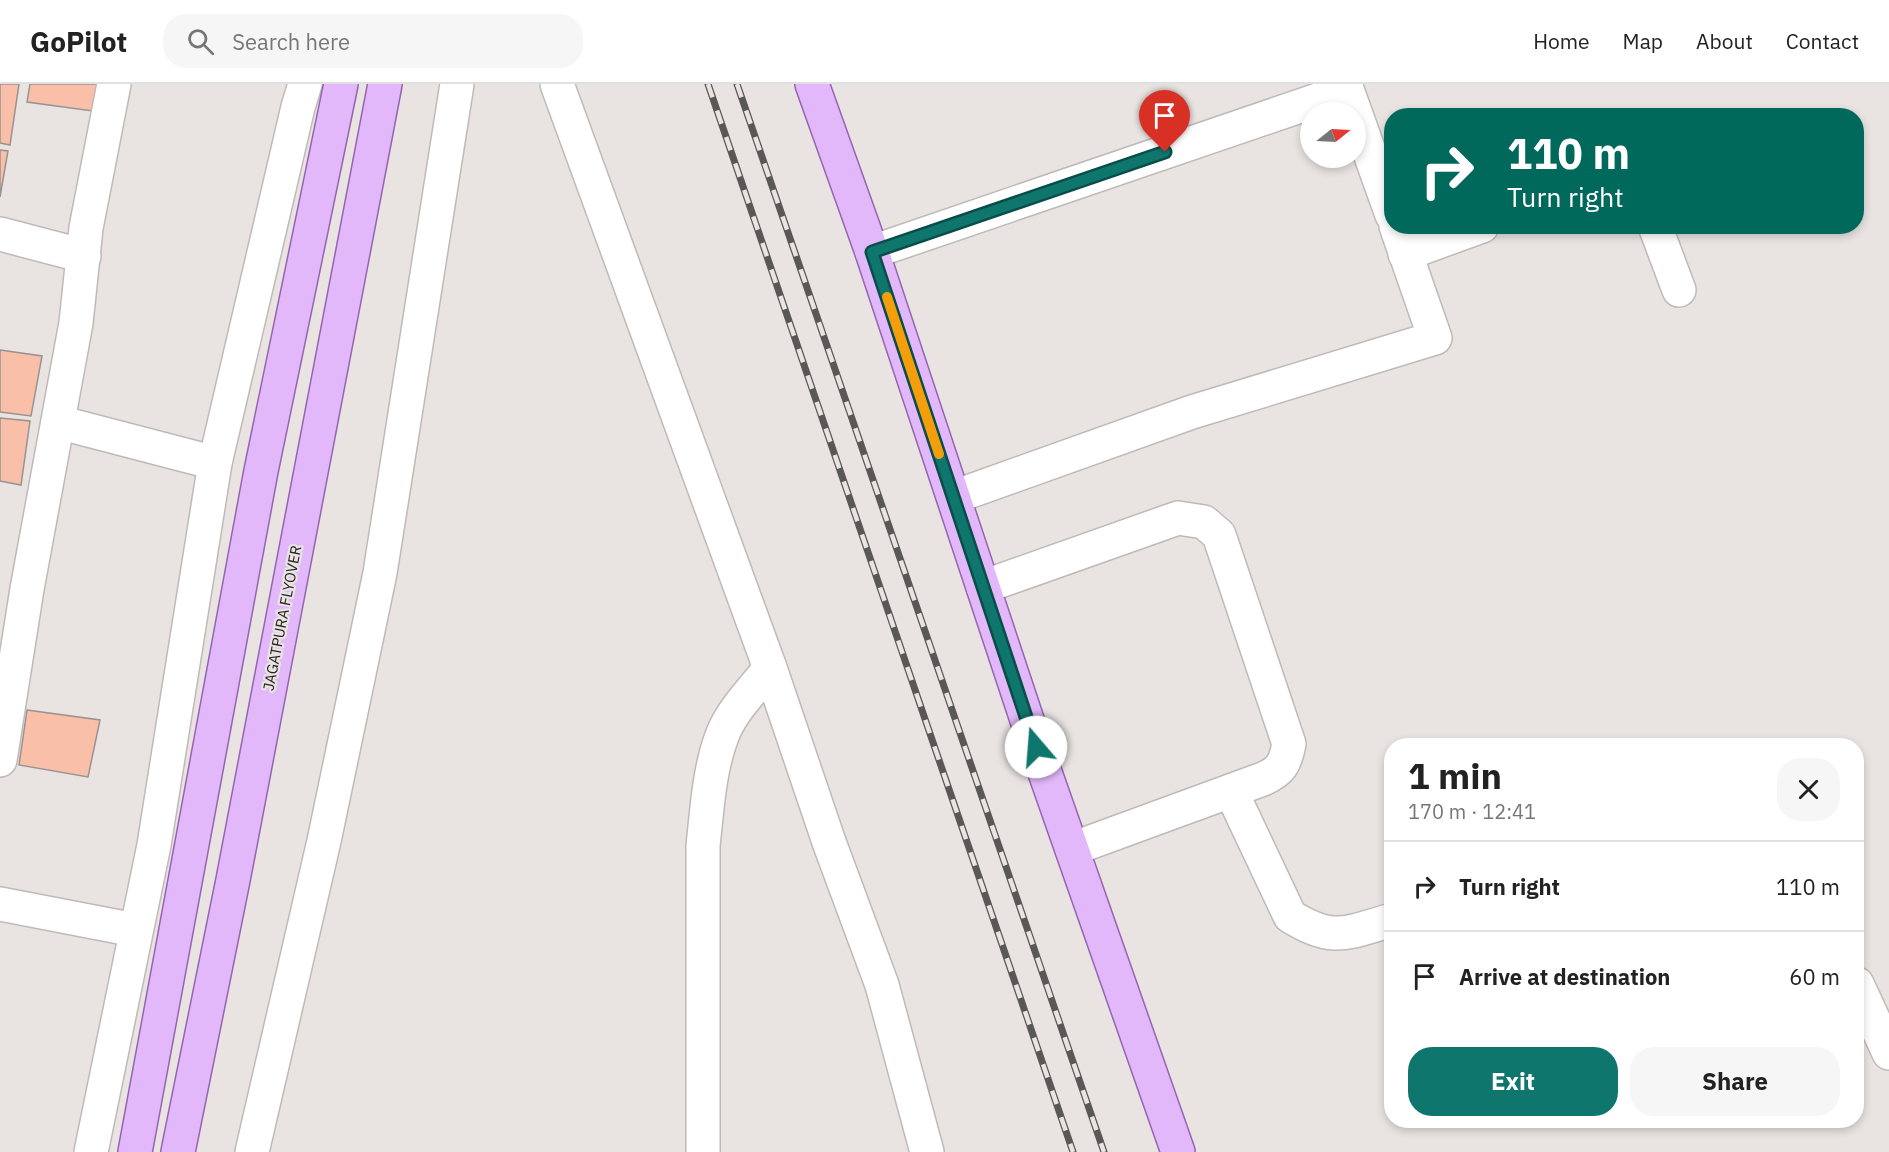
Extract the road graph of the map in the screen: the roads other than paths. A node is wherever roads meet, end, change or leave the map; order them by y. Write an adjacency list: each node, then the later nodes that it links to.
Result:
1 (114, 84): 15 (street)
2 (305, 84): 18 (street)
3 (341, 84): 32 (main road)
4 (384, 84): 33 (main road, JAGATPURA FLYOVER)
5 (457, 84): 34 (street)
6 (557, 84): 21 (street)
7 (812, 84): 14 (main road)
8 (1346, 87): 9 (street); 14 (street)
9 (1384, 193)
10 (0, 234): 15 (street)
11 (1436, 234): 13 (street)
12 (1658, 234): 16 (street)
13 (1401, 240): 19 (street)
14 (872, 252): 19 (main road)
15 (84, 256): 17 (street)
16 (1679, 290)
17 (58, 422): 18 (street); 22 (street)
18 (215, 463): 28 (street)
19 (954, 497): 20 (main road)
20 (983, 587): 24 (street); 25 (main road)
21 (770, 668): 35 (street); 36 (street)
22 (4, 704): 23 (street)
23 (0, 760)
24 (1231, 791): 25 (street); 27 (street)
25 (1072, 849): 37 (main road)
26 (0, 904): 28 (street)
27 (1384, 922)
28 (135, 930): 31 (street)
29 (1864, 999): 30 (street)
30 (1889, 1053)
31 (91, 1152)
32 (135, 1152)
33 (178, 1152)
34 (252, 1152)
35 (703, 1152)
36 (927, 1152)
37 (1178, 1152)

